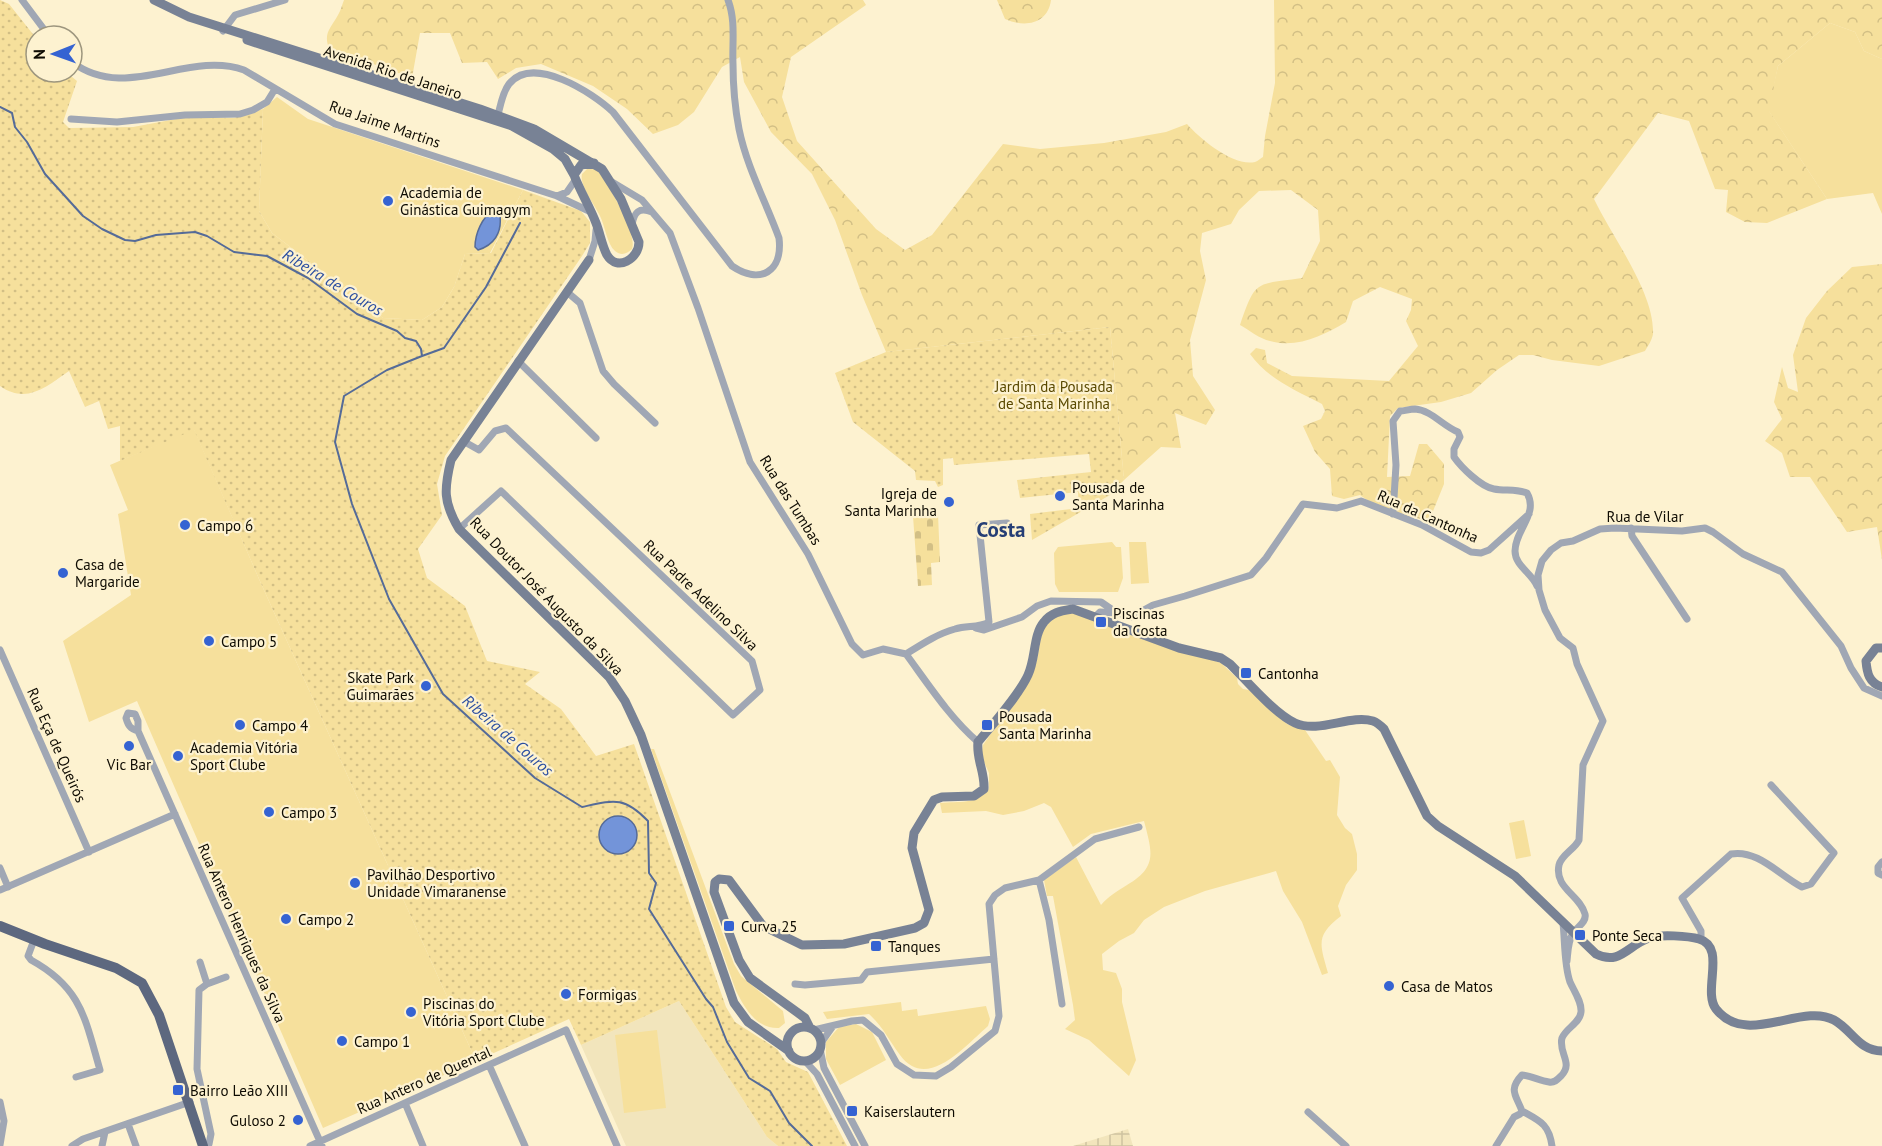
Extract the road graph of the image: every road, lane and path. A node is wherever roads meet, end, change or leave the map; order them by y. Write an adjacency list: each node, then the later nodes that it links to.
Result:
1 (22, 0): 5 (street)
2 (154, 0): 6 (street, Avenida Rio de Janeiro)
3 (285, 0): 6 (street)
4 (728, 0): 10 (street)
5 (40, 24)
6 (224, 29): 10 (street, Avenida Rio de Janeiro)
7 (84, 69): 8 (street, Rua Jaime Martins)
8 (275, 89): 9 (street); 14 (street, Rua Jaime Martins)
9 (71, 118)
10 (497, 118): 11 (street); 12 (street, Avenida Rio de Janeiro)
11 (594, 163): 12 (street); 13 (street)
12 (575, 177): 14 (street); 15 (street, Avenida Rio de Janeiro)
13 (612, 182): 16 (street); 18 (street)
14 (557, 196): 15 (street, Rua Jaime Martins)
15 (591, 212): 17 (street, Avenida Rio de Janeiro)
16 (652, 212): 18 (street); 38 (street, Rua das Tumbas)
17 (597, 224): 19 (street, Avenida Rio de Janeiro); 20 (street)
18 (632, 225): 19 (street)
19 (608, 256): 20 (street)
20 (589, 260): 21 (street, Rua Doutor José Augusto da Silva)
21 (567, 292): 22 (street, Rua Doutor José Augusto da Silva); 23 (street)
22 (518, 361): 24 (street); 25 (street, Rua Doutor José Augusto da Silva)
23 (656, 423)
24 (596, 438)
25 (463, 441): 30 (street, Rua Doutor José Augusto da Silva); 30 (street, Rua Padre Adelino Silva)
26 (1393, 514): 27 (street, Rua da Cantonha); 27 (street); 32 (street, Rua da Cantonha)
27 (1529, 514): 31 (street)
28 (1007, 523): 35 (street)
29 (1631, 528): 31 (street, Rua de Vilar); 34 (street); 41 (street, Rua de Vilar)
30 (459, 529): 70 (street, Rua Doutor José Augusto da Silva)
31 (1539, 590): 56 (street, Rua de Vilar)
32 (1118, 613): 33 (street, Rua da Cantonha); 35 (street)
33 (1096, 616): 43 (street); 54 (street)
34 (1688, 619)
35 (968, 627): 38 (street)
36 (1882, 648): 40 (street)
37 (0, 650): 39 (street, Rua Eça de Queirós)
38 (906, 654): 43 (street)
39 (3, 664): 47 (street, Rua Eça de Queirós)
40 (1882, 687)
41 (1882, 696)
42 (138, 731): 45 (street, Rua Antero Henriques da Silva)
43 (978, 742): 66 (street)
44 (1772, 785): 57 (street)
45 (175, 814): 47 (street); 84 (street, Rua Antero Henriques da Silva)
46 (1139, 827): 51 (street)
47 (89, 852): 52 (street)
48 (1882, 862): 50 (street)
49 (0, 868): 52 (street)
50 (1882, 875)
51 (1039, 880): 59 (street); 65 (street)
52 (8, 887): 53 (street)
53 (0, 891)
54 (1563, 922): 56 (street); 60 (street)
55 (0, 926): 58 (main road)
56 (1573, 933): 57 (street); 60 (street)
57 (1701, 939): 73 (street)
58 (34, 940): 76 (street); 78 (main road)
59 (994, 959): 64 (street); 67 (street)
60 (1567, 961): 80 (street)
61 (200, 962): 63 (street)
62 (226, 978): 63 (street)
63 (207, 984): 89 (street)
64 (795, 984)
65 (1062, 1004)
66 (794, 1011): 68 (street); 69 (street)
67 (833, 1026): 68 (street); 71 (street)
68 (812, 1029): 69 (street); 71 (street)
69 (792, 1033): 70 (street); 72 (street)
70 (767, 1035): 72 (street, Rua Doutor José Augusto da Silva)
71 (820, 1046): 74 (street); 95 (street)
72 (789, 1051): 74 (street)
73 (1882, 1051)
74 (805, 1061): 94 (street)
75 (489, 1065): 79 (street, Rua Antero de Quental); 92 (street); 93 (street, Rua Antero de Quental)
76 (76, 1077)
77 (0, 1102): 85 (street)
78 (190, 1102): 82 (street); 89 (main road)
79 (405, 1103): 84 (street, Rua Antero de Quental); 91 (street)
80 (1522, 1111): 97 (street); 98 (street)
81 (1308, 1112): 96 (street)
82 (128, 1124): 83 (street); 88 (street)
83 (105, 1132): 86 (street); 87 (street)
84 (321, 1144): 90 (street, Rua Antero de Quental)
85 (0, 1145)
86 (72, 1146)
87 (102, 1146)
88 (136, 1146)
89 (204, 1146)
90 (310, 1146)
91 (423, 1146)
92 (525, 1146)
93 (617, 1146)
94 (855, 1146)
95 (865, 1146)
96 (1346, 1146)
97 (1496, 1146)
98 (1552, 1146)

